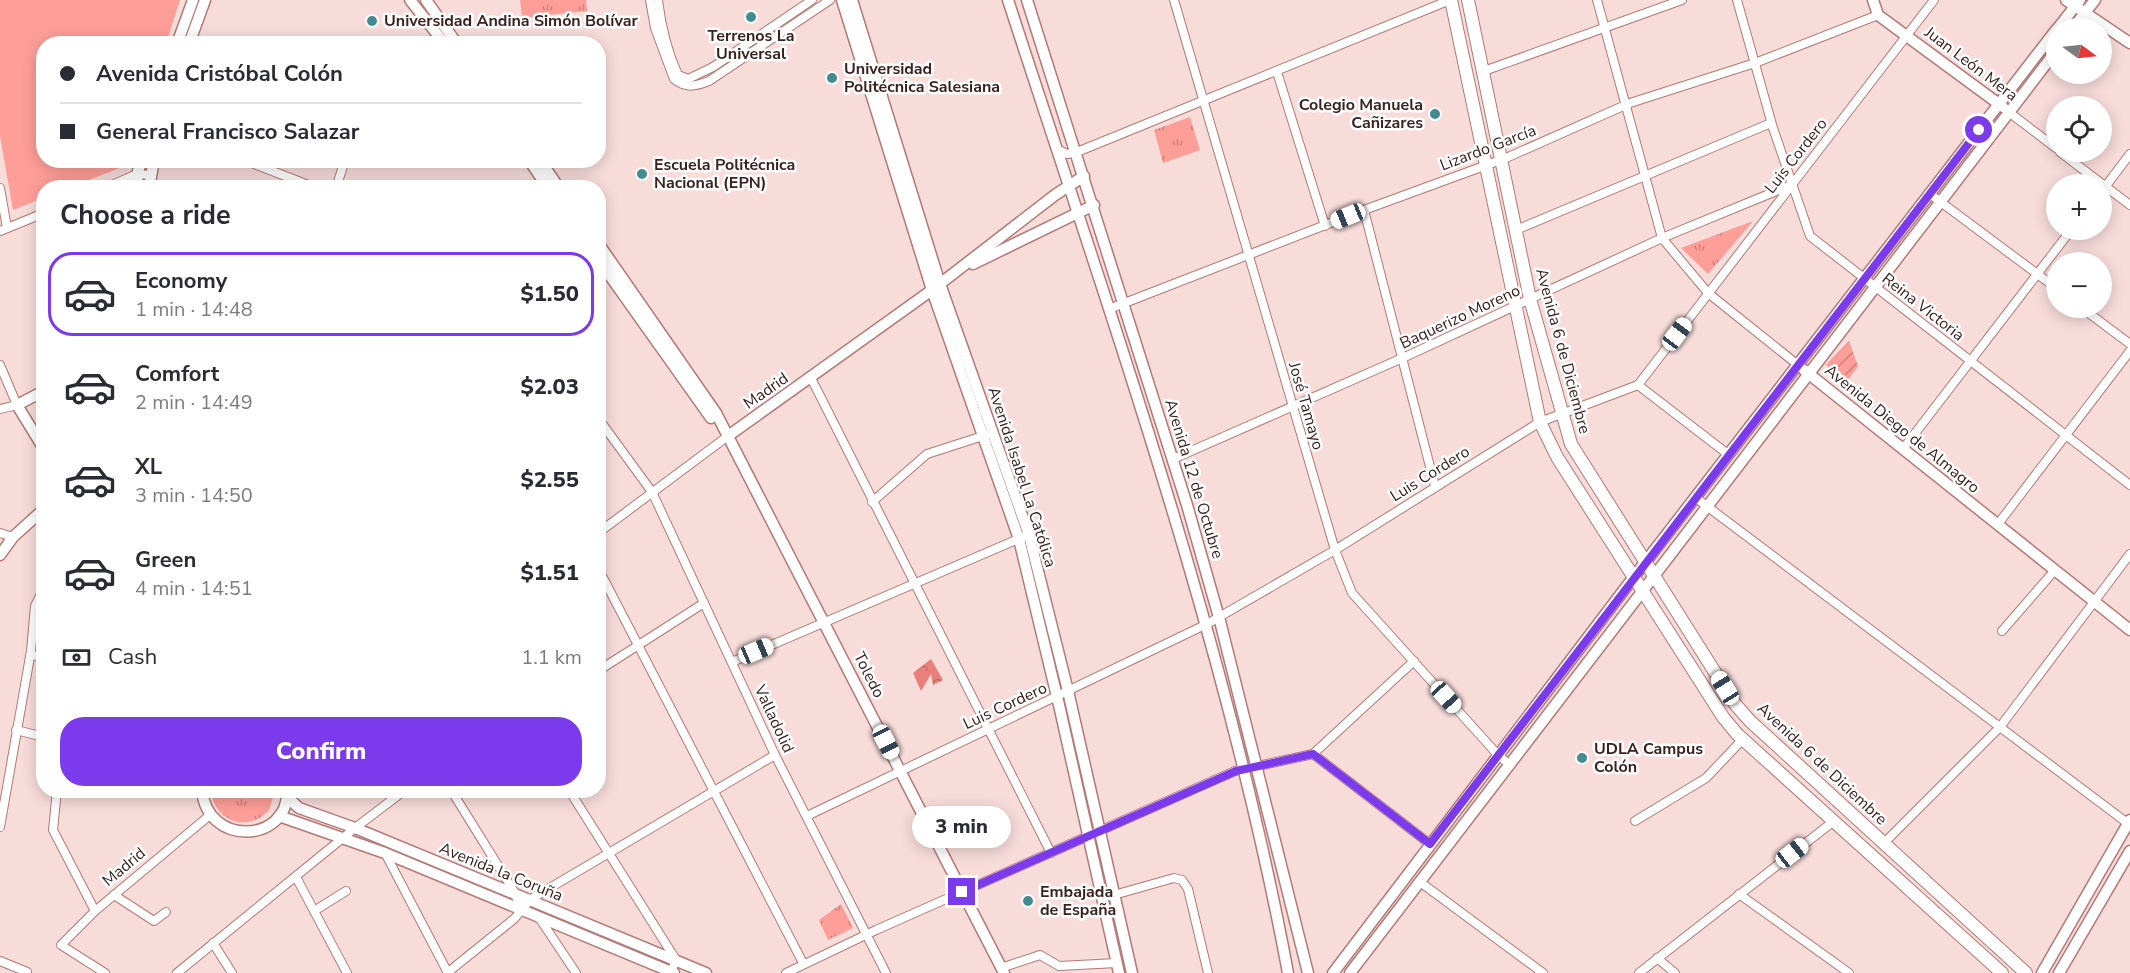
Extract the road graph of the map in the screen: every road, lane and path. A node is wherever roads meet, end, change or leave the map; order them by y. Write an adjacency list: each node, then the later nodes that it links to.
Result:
1 (193, 0): 30 (street)
2 (205, 0): 31 (street)
3 (410, 0): 32 (street)
4 (426, 0): 33 (street)
5 (650, 0): 40 (street)
6 (658, 0): 40 (street)
7 (812, 0): 40 (street)
8 (830, 0): 40 (street)
9 (842, 0): 90 (street, Avenida Isabel La Católica)
10 (852, 0): 90 (street, Avenida Isabel La Católica)
11 (1023, 0): 22 (street)
12 (1027, 0): 48 (street, Avenida 12 de Octubre)
13 (1174, 0): 41 (street, José Tamayo)
14 (1451, 0): 38 (street); 52 (main road, Avenida 6 de Diciembre)
15 (1468, 0): 39 (main road, Avenida 6 de Diciembre)
16 (1597, 0): 28 (street, Avenida Diego de Almagro)
17 (1682, 0): 28 (street)
18 (1737, 0): 36 (street, Reina Victoria)
19 (1874, 0): 25 (street)
20 (1934, 0): 29 (street, Luis Cordero)
21 (2094, 0): 24 (street)
22 (1009, 2): 47 (street, Avenida 12 de Octubre)
23 (2073, 2): 24 (street); 26 (street)
24 (2085, 13): 27 (street); 35 (street)
25 (1878, 15): 29 (street, Juan León Mera); 36 (street, Lizardo García)
26 (2064, 18)
27 (2081, 18)
28 (1604, 29): 39 (street); 43 (street, Avenida Diego de Almagro)
29 (1907, 35): 42 (street, Juan León Mera); 68 (street, Luis Cordero)
30 (180, 36)
31 (192, 36)
32 (439, 36)
33 (451, 36)
34 (2046, 43): 42 (street)
35 (2130, 43)
36 (1755, 63): 43 (street, Lizardo García); 45 (street, Reina Victoria)
37 (2046, 64): 44 (street)
38 (1277, 72): 41 (street); 78 (street)
39 (1481, 72): 50 (main road, Avenida 6 de Diciembre)
40 (688, 82)
41 (1202, 100): 48 (street); 84 (street, José Tamayo)
42 (1999, 104): 44 (street, Juan León Mera); 70 (street)
43 (1624, 105): 50 (street, Lizardo García); 62 (street, Avenida Diego de Almagro)
44 (2010, 113): 46 (street, Juan León Mera); 72 (street)
45 (1771, 123): 62 (street); 68 (street, Reina Victoria)
46 (2046, 140)
47 (1057, 149): 48 (street); 67 (street, Avenida 12 de Octubre)
48 (1077, 152): 60 (street, Avenida 12 de Octubre)
49 (2130, 154): 61 (street)
50 (1501, 160): 52 (street, Lizardo García); 80 (main road, Avenida 6 de Diciembre)
51 (2072, 162): 58 (street)
52 (1485, 165): 75 (street, Lizardo García); 95 (main road, Avenida 6 de Diciembre)
53 (139, 168): 57 (street)
54 (151, 168): 59 (street)
55 (265, 168): 56 (street)
56 (270, 170): 66 (street)
57 (137, 174): 59 (street); 63 (street); 64 (street)
58 (2086, 174)
59 (149, 175): 65 (street)
60 (1084, 176): 67 (street, Madrid); 73 (street, Avenida 12 de Octubre)
61 (2112, 177)
62 (1644, 178): 80 (street); 81 (street, Avenida Diego de Almagro)
63 (123, 180)
64 (137, 180)
65 (149, 180)
66 (296, 180)
67 (1069, 185): 76 (street, Avenida 12 de Octubre); 87 (street, Madrid)
68 (1791, 185): 81 (street, Baquerizo Moreno); 88 (street, Reina Victoria); 92 (street, Luis Cordero)
69 (0, 189): 79 (street)
70 (1930, 194): 72 (street); 88 (street)
71 (2112, 194): 74 (street)
72 (1940, 202): 86 (street); 91 (street)
73 (1094, 205): 76 (street, Madrid); 94 (street, Avenida 12 de Octubre)
74 (2130, 205)
75 (1364, 210): 78 (street, Lizardo García); 100 (street)
76 (1078, 211): 87 (street, Madrid); 96 (street, Avenida 12 de Octubre)
77 (36, 216): 79 (street)
78 (1325, 226): 84 (street, Lizardo García)
79 (4, 230)
80 (1516, 230): 93 (main road, Avenida 6 de Diciembre)
81 (1662, 238): 92 (street, Avenida Diego de Almagro); 93 (street, Baquerizo Moreno)
82 (2064, 240): 86 (street)
83 (606, 254): 113 (street, Toledo)
84 (1249, 256): 94 (street, Lizardo García); 109 (street, José Tamayo)
85 (606, 270): 113 (street, Toledo)
86 (2038, 274): 89 (street); 101 (street)
87 (951, 275): 90 (street, Madrid)
88 (1865, 278): 91 (street, Reina Victoria); 103 (street)
89 (2046, 280)
90 (936, 287): 105 (street, Madrid); 115 (street, Avenida Isabel La Católica)
91 (1875, 287): 101 (street, Reina Victoria); 104 (street)
92 (1708, 293): 103 (street, Avenida Diego de Almagro); 106 (street, Luis Cordero)
93 (1530, 299): 95 (street, Baquerizo Moreno); 111 (main road, Avenida 6 de Diciembre)
94 (1123, 305): 96 (street, Lizardo García); 121 (street, Avenida 12 de Octubre)
95 (1515, 305): 100 (street, Baquerizo Moreno); 112 (main road, Avenida 6 de Diciembre)
96 (1109, 309): 149 (street, Avenida 12 de Octubre)
97 (2095, 318): 98 (street)
98 (2130, 344)
99 (2130, 351): 117 (street)
100 (1402, 359): 109 (street, Baquerizo Moreno); 123 (street)
101 (1970, 361): 117 (street, Reina Victoria); 119 (street)
102 (0, 365): 108 (street)
103 (1798, 365): 104 (street, Avenida Diego de Almagro); 120 (street)
104 (1809, 373): 119 (street, Avenida Diego de Almagro); 127 (street)
105 (811, 378): 116 (street, Madrid); 126 (street)
106 (1638, 385): 111 (street, Luis Cordero); 120 (street)
107 (36, 395): 108 (street)
108 (17, 405): 110 (street); 118 (street)
109 (1293, 407): 121 (street, Baquerizo Moreno); 134 (street, José Tamayo)
110 (0, 409)
111 (1561, 415): 112 (street, Luis Cordero); 137 (main road, Avenida 6 de Diciembre)
112 (1540, 422): 123 (street, Luis Cordero); 140 (main road, Avenida 6 de Diciembre)
113 (720, 424): 116 (street, Toledo)
114 (606, 429): 124 (street, Valladolid)
115 (988, 434): 126 (street); 133 (street, Avenida Isabel La Católica)
116 (728, 436): 124 (street, Madrid); 148 (street, Toledo)
117 (2065, 436): 122 (street, Reina Victoria); 129 (street)
118 (36, 437)
119 (1903, 448): 129 (street, Avenida Diego de Almagro)
120 (1729, 455): 125 (street)
121 (1173, 459): 147 (street, Avenida 12 de Octubre)
122 (2130, 485)
123 (1436, 486): 134 (street, Luis Cordero)
124 (652, 492): 130 (street, Madrid); 145 (street, Valladolid)
125 (1696, 498): 127 (street); 137 (street)
126 (872, 502): 142 (street)
127 (1708, 507): 139 (street); 160 (street)
128 (36, 516): 132 (street)
129 (1998, 525): 138 (street, Avenida Diego de Almagro)
130 (606, 527)
131 (0, 533): 132 (street)
132 (13, 537): 136 (street)
133 (1024, 537): 142 (street); 158 (street, Avenida Isabel La Católica); 159 (street, Avenida Isabel La Católica)
134 (1335, 550): 147 (street, Luis Cordero); 156 (street, José Tamayo)
135 (2130, 554): 144 (street)
136 (0, 555)
137 (1646, 562): 139 (main road, Avenida 6 de Diciembre); 140 (street)
138 (2055, 570): 144 (street, Avenida Diego de Almagro); 151 (street)
139 (1654, 575): 143 (street); 191 (main road, Avenida 6 de Diciembre)
140 (1633, 578): 143 (main road, Avenida 6 de Diciembre); 167 (street)
141 (606, 584): 152 (street)
142 (917, 585): 148 (street); 161 (street)
143 (1641, 590): 164 (main road, Avenida 6 de Diciembre); 168 (street)
144 (2095, 601): 150 (street, Avenida Diego de Almagro); 160 (street)
145 (704, 603): 152 (street); 155 (street, Valladolid)
146 (36, 604): 153 (street)
147 (1219, 617): 149 (street, Luis Cordero); 169 (street, Avenida 12 de Octubre)
148 (825, 621): 155 (street); 171 (street, Toledo)
149 (1207, 624): 158 (street, Luis Cordero); 170 (street, Avenida 12 de Octubre)
150 (2130, 630)
151 (2002, 631)
152 (638, 646): 157 (street); 172 (street)
153 (30, 656): 154 (street); 162 (street)
154 (36, 656)
155 (732, 662): 166 (street, Valladolid)
156 (1414, 662): 165 (street); 167 (street, José Tamayo)
157 (606, 666)
158 (1068, 691): 159 (street, Luis Cordero); 188 (street, Avenida Isabel La Católica)
159 (1058, 696): 161 (street, Luis Cordero); 189 (street, Avenida Isabel La Católica)
160 (2000, 727): 185 (street); 191 (street)
161 (987, 729): 171 (street, Luis Cordero); 196 (street)
162 (16, 730): 163 (street); 186 (street)
163 (36, 734)
164 (1743, 739): 183 (street); 184 (main road, Avenida 6 de Diciembre)
165 (1313, 754): 169 (street); 192 (street)
166 (776, 755): 172 (street); 182 (street, Valladolid)
167 (1498, 755): 168 (street, José Tamayo); 192 (street)
168 (1510, 765): 198 (street)
169 (1258, 766): 170 (street); 234 (street, Avenida 12 de Octubre)
170 (1243, 769): 188 (street); 233 (street, Avenida 12 de Octubre)
171 (901, 771): 182 (street, Luis Cordero); 200 (street, Toledo)
172 (713, 791): 195 (street); 217 (street)
173 (56, 798): 207 (street)
174 (203, 798): 180 (street)
175 (286, 798): 181 (street)
176 (290, 798): 187 (street, Avenida la Coruña)
177 (394, 798): 187 (street)
178 (456, 798): 204 (street)
179 (574, 798): 195 (street)
180 (210, 815): 181 (street); 202 (street, Madrid)
181 (279, 816): 190 (street, Avenida la Coruña)
182 (807, 816): 212 (street, Valladolid)
183 (1635, 821)
184 (1834, 821): 201 (street); 241 (main road, Avenida 6 de Diciembre)
185 (2129, 823): 243 (street)
186 (0, 827)
187 (355, 828): 190 (street); 204 (street, Avenida la Coruña)
188 (1101, 832): 189 (street); 203 (street, Avenida Isabel La Católica)
189 (1089, 837): 196 (street); 205 (street, Avenida Isabel La Católica)
190 (344, 838): 194 (street, Avenida la Coruña); 197 (street)
191 (1884, 843): 242 (main road, Avenida 6 de Diciembre)
192 (1430, 844): 235 (street)
193 (2130, 851): 244 (street)
194 (385, 853): 208 (street, Avenida la Coruña); 225 (street)
195 (608, 854): 206 (street); 215 (street)
196 (1050, 854): 200 (street)
197 (296, 877): 210 (street); 213 (street)
198 (1420, 882): 236 (street); 237 (street)
199 (346, 891): 210 (street)
200 (962, 892): 212 (street); 219 (street, Toledo)
201 (1739, 894): 214 (street); 240 (street)
202 (114, 895): 207 (street, Madrid); 209 (street)
203 (1115, 895): 205 (street); 231 (street, Avenida Isabel La Católica); 232 (street)
204 (516, 896): 206 (street, Avenida la Coruña); 208 (street)
205 (1103, 898): 218 (street, Avenida Isabel La Católica)
206 (529, 901): 208 (street); 215 (street, Avenida la Coruña)
207 (96, 911): 221 (street, Madrid)
208 (521, 911): 211 (street, Avenida la Coruña); 225 (street)
209 (166, 912)
210 (314, 912): 224 (street)
211 (540, 919): 226 (street); 227 (street, Avenida la Coruña)
212 (866, 934): 217 (street); 230 (street, Valladolid)
213 (213, 943): 222 (street); 223 (street)
214 (1657, 958): 238 (street); 239 (street)
215 (676, 960): 227 (street); 228 (street, Avenida la Coruña)
216 (0, 961): 220 (street)
217 (803, 963): 229 (street)
218 (1118, 968): 219 (street)
219 (1002, 970)
220 (27, 972)
221 (105, 973)
222 (177, 973)
223 (232, 973)
224 (347, 973)
225 (447, 973)
226 (576, 973)
227 (672, 973)
228 (706, 973)
229 (786, 973)
230 (885, 973)
231 (1132, 973)
232 (1208, 973)
233 (1288, 973)
234 (1308, 973)
235 (1333, 973)
236 (1350, 973)
237 (1543, 973)
238 (1639, 973)
239 (1675, 973)
240 (1849, 973)
241 (2002, 973)
242 (2026, 973)
243 (2042, 973)
244 (2059, 973)

